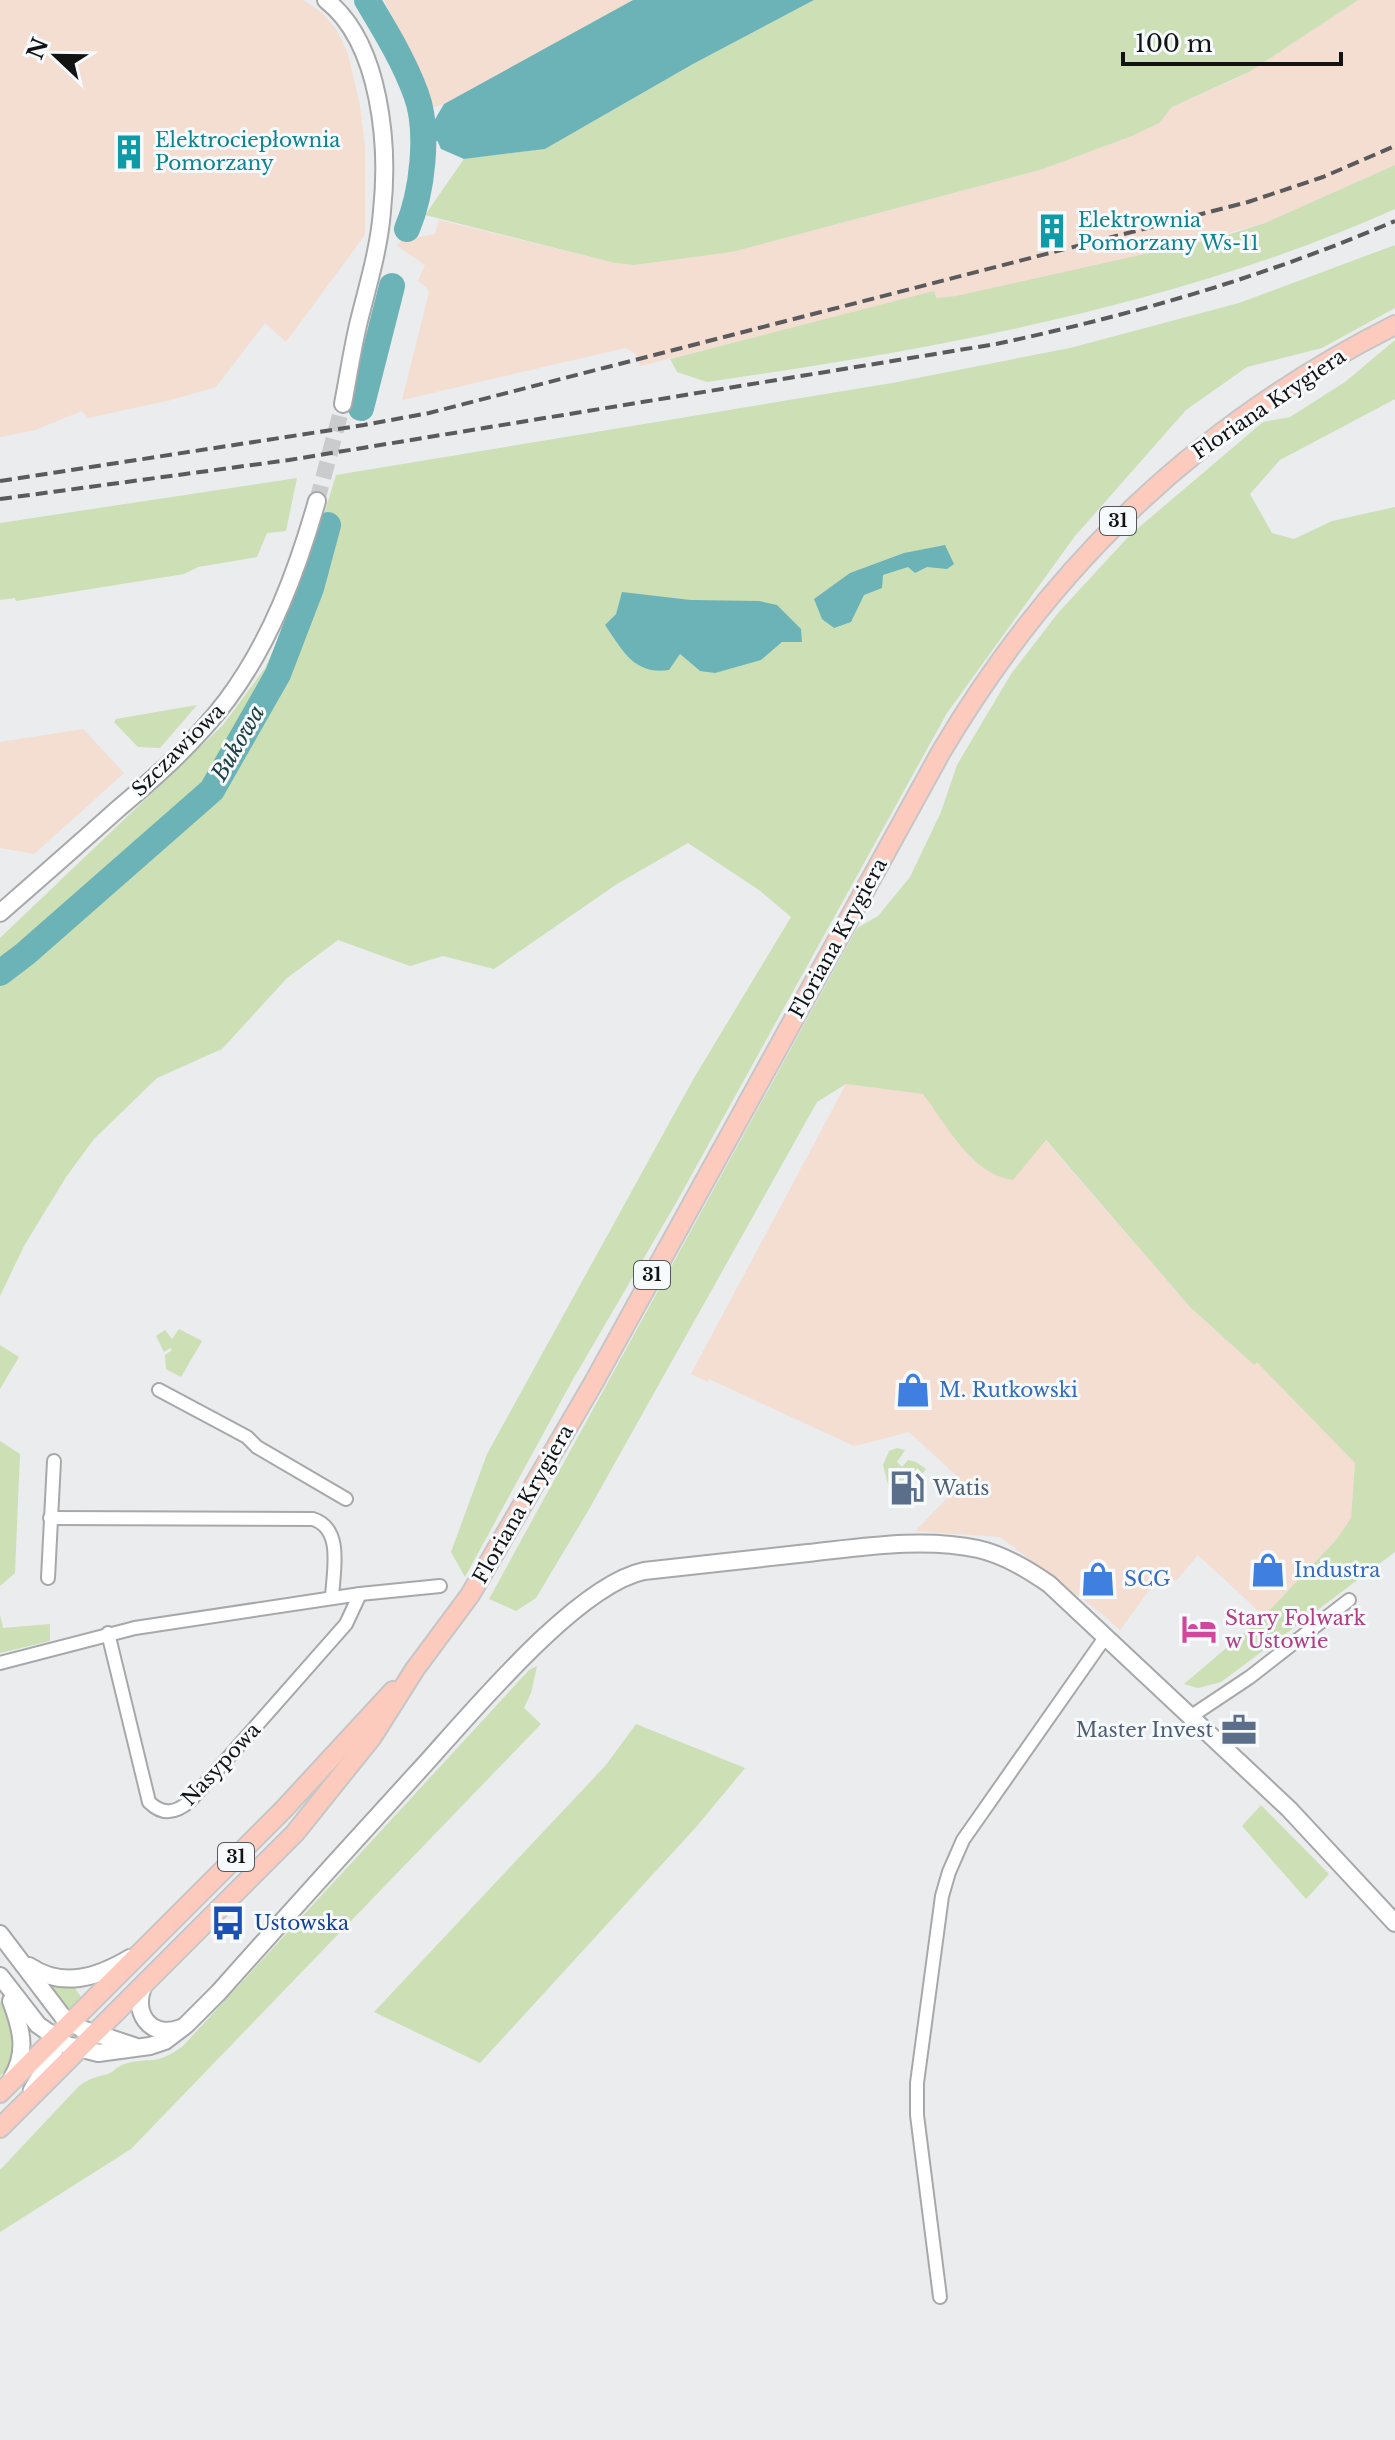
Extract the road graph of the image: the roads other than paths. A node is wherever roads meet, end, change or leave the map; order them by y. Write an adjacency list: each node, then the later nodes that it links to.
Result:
1 (326, 0): 3 (street)
2 (1395, 325): 18 (main road, Floriana Krygiera / 31)
3 (343, 404)
4 (317, 501): 5 (street, Szczawiowa)
5 (0, 913)
6 (159, 1390): 8 (street)
7 (54, 1461): 9 (street)
8 (346, 1499)
9 (50, 1518): 10 (street); 13 (street)
10 (48, 1578)
11 (440, 1586): 12 (street)
12 (360, 1594): 13 (street); 15 (street, Nasypowa)
13 (332, 1598): 15 (street)
14 (1349, 1600): 19 (street)
15 (108, 1633): 17 (street)
16 (1106, 1636): 19 (street); 26 (street); 34 (street)
17 (0, 1663)
18 (415, 1669): 22 (main road, Floriana Krygiera / 31); 25 (main road, Floriana Krygiera / 31)
19 (1190, 1717): 20 (street)
20 (1395, 1923)
21 (0, 1934): 23 (street)
22 (138, 1953): 23 (street); 27 (main road, Floriana Krygiera / 31)
23 (18, 1957): 27 (street)
24 (2, 1979): 27 (street); 31 (street)
25 (147, 1979): 26 (street); 28 (main road, Floriana Krygiera / 31)
26 (186, 2025): 29 (street)
27 (60, 2028): 28 (street); 30 (street); 31 (main road, Floriana Krygiera / 31); 32 (street)
28 (92, 2033): 29 (street); 30 (main road, Floriana Krygiera / 31)
29 (139, 2047): 30 (street)
30 (76, 2049): 32 (main road, Floriana Krygiera / 31)
31 (5, 2088)
32 (24, 2103): 33 (main road, Floriana Krygiera / 31)
33 (0, 2128)
34 (940, 2297)

